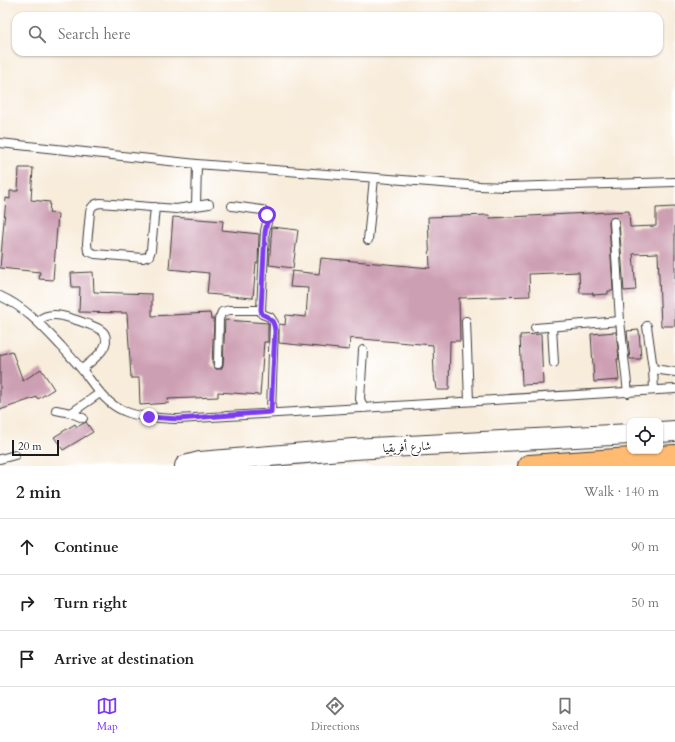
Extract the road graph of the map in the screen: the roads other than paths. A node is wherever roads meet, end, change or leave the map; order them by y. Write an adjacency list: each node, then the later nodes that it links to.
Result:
1 (0, 143): 2 (lane)
2 (197, 164): 3 (lane); 6 (lane)
3 (374, 178): 4 (lane); 10 (lane)
4 (675, 182)
5 (209, 204): 6 (lane)
6 (196, 206): 8 (lane)
7 (232, 206): 12 (lane)
8 (155, 207): 8 (lane)
9 (614, 222): 15 (lane)
10 (368, 240)
11 (0, 296): 13 (lane)
12 (261, 310): 21 (lane); 32 (lane)
13 (38, 321): 23 (lane); 23 (lane)
14 (466, 321): 29 (lane)
15 (620, 321): 17 (lane); 27 (lane)
16 (647, 326): 22 (lane)
17 (552, 327): 18 (lane); 20 (lane)
18 (535, 328)
19 (363, 350): 30 (lane)
20 (554, 363)
21 (218, 364)
22 (653, 369): 24 (lane); 26 (lane)
23 (82, 370): 28 (lane)
24 (675, 372)
25 (675, 389): 26 (lane)
26 (654, 390): 27 (lane)
27 (628, 392): 29 (lane)
28 (100, 393): 32 (lane); 33 (lane)
29 (469, 401): 30 (lane)
30 (364, 408): 32 (lane)
31 (56, 410): 33 (lane)
32 (271, 412)
33 (71, 413): 34 (lane)
34 (83, 418)
35 (675, 431): 36 (street)
36 (663, 432)
37 (627, 434): 41 (street, شارع أفريقيا)
38 (15, 455): 40 (lane)
39 (675, 456): 42 (highway)
40 (0, 459)
41 (185, 466)
42 (529, 466)

